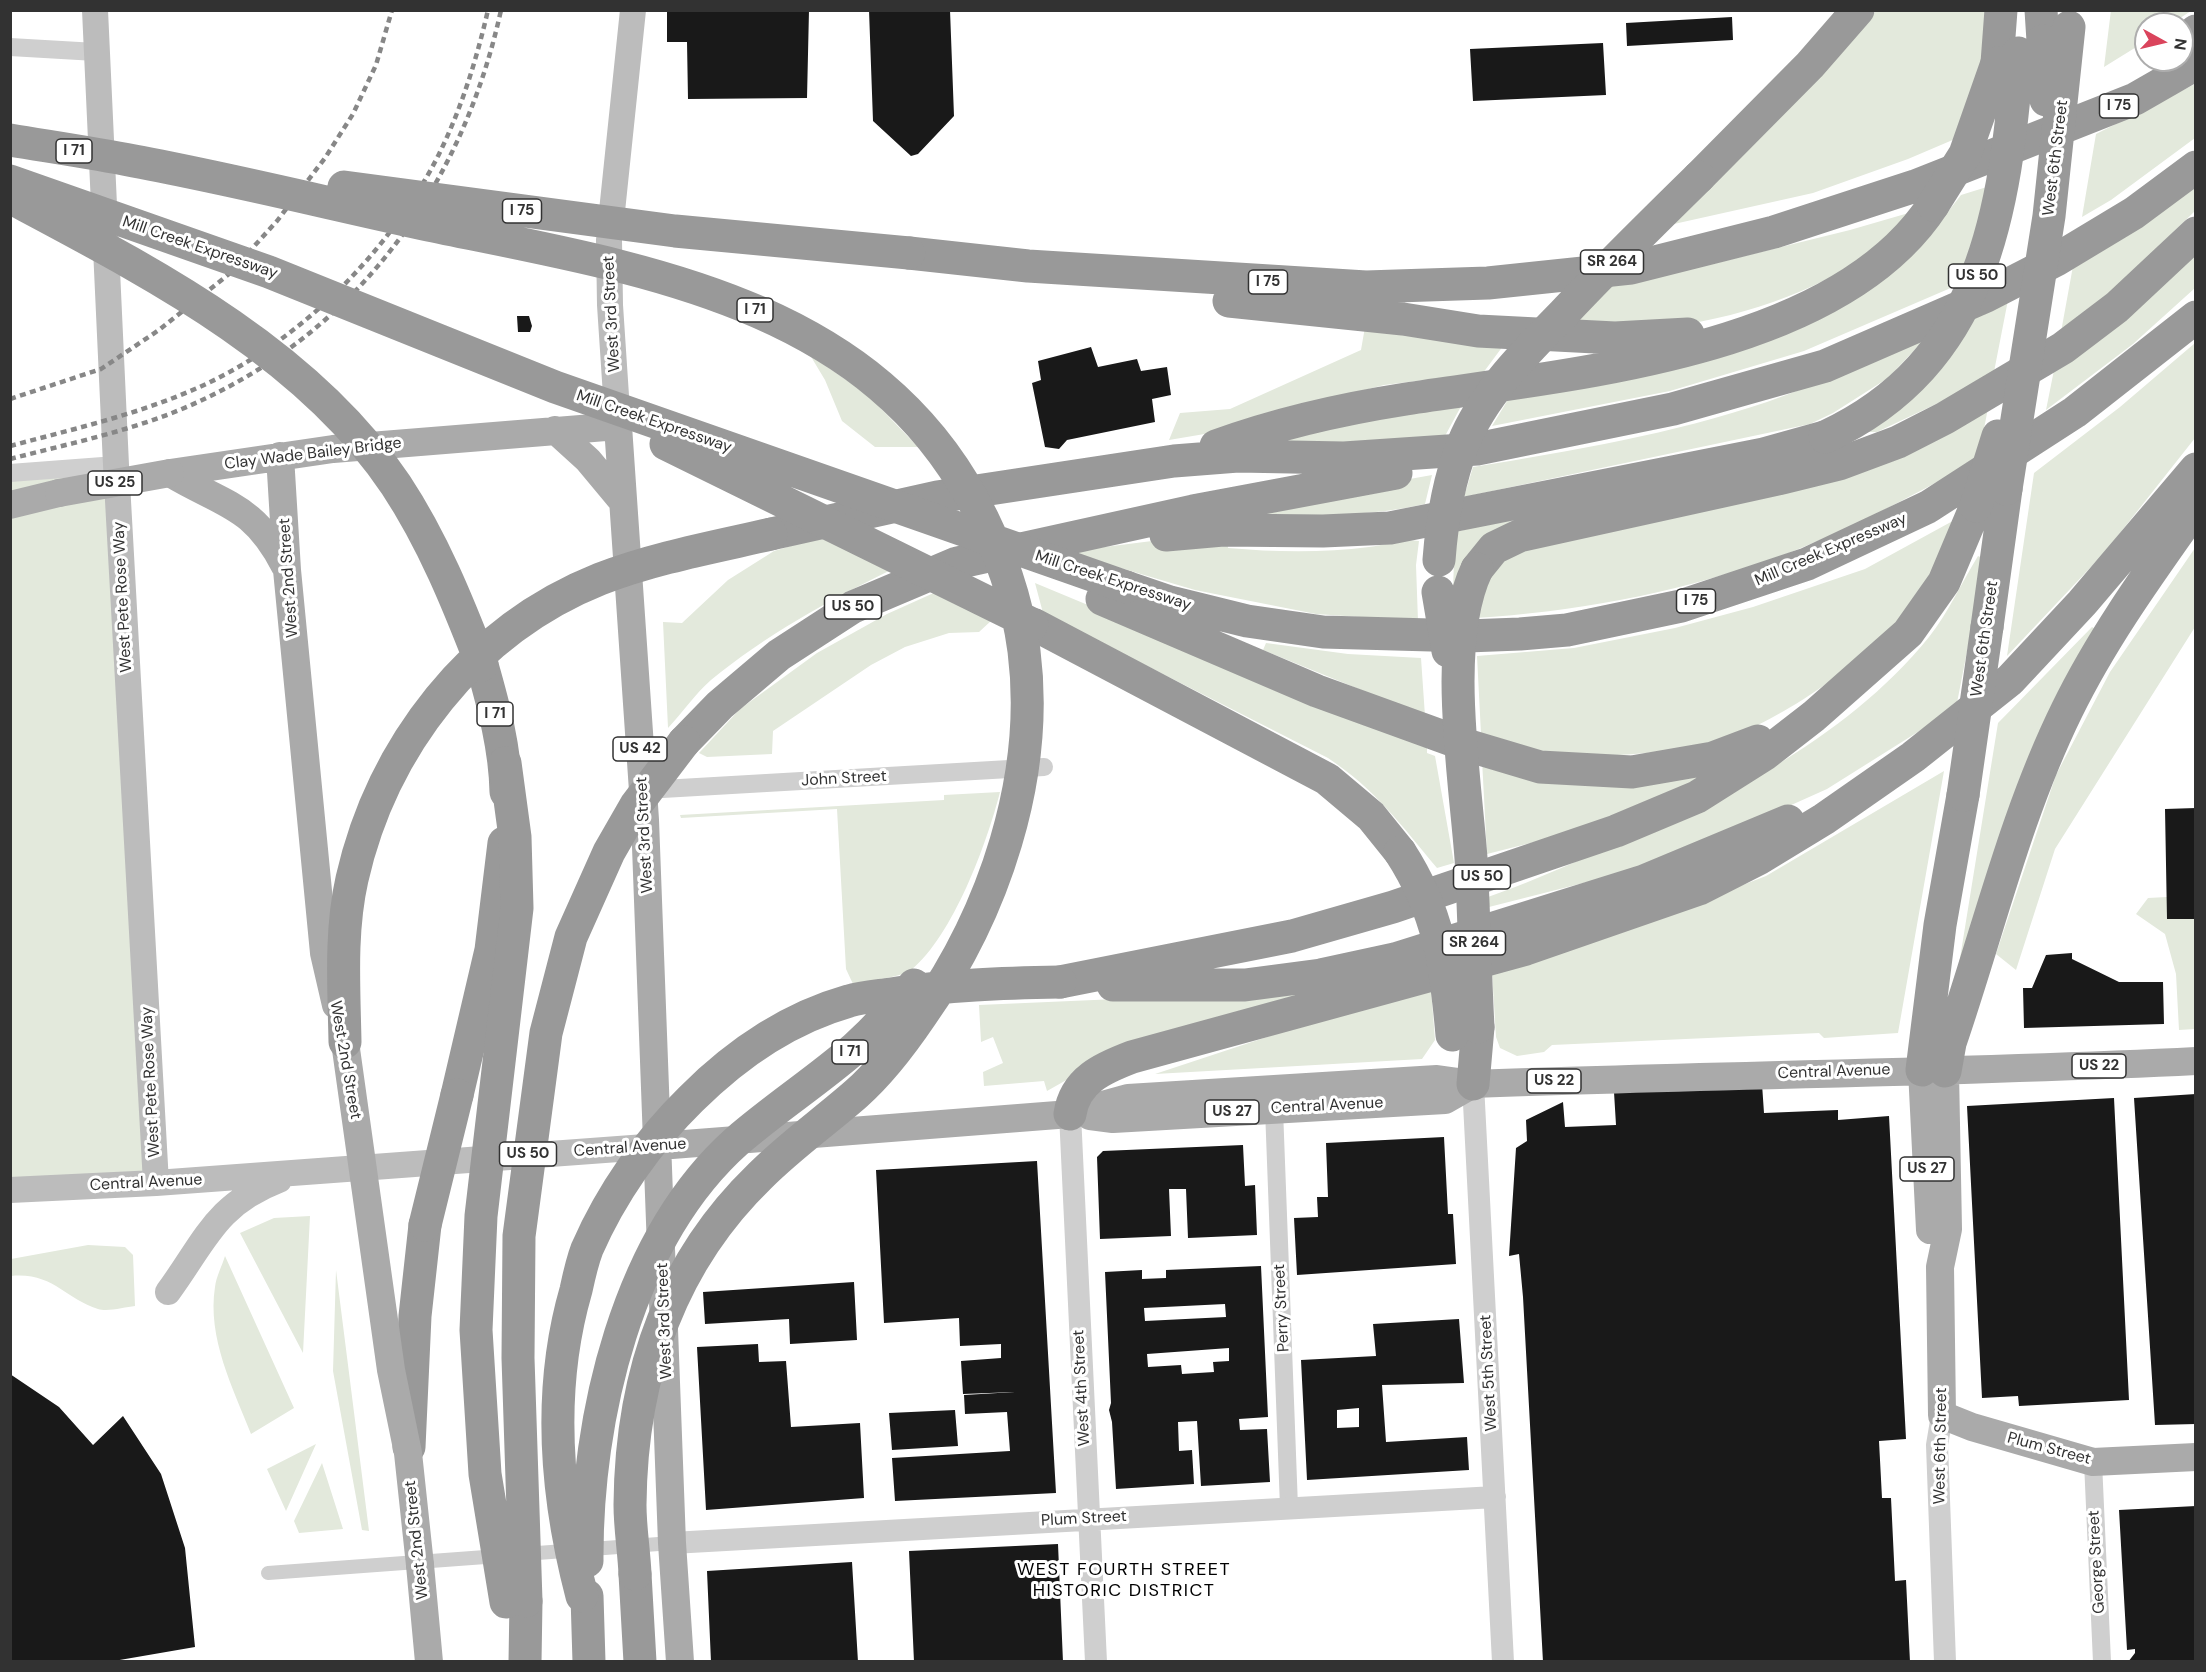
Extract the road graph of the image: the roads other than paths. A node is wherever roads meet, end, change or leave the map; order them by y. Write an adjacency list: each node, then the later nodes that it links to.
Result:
1 (94, 10): 8 (main road, West Pete Rose Way)
2 (633, 10): 23 (main road, West 3rd Street)
3 (1858, 10): 39 (highway, SR 264, bridge)
4 (2001, 10): 6 (highway)
5 (2015, 10): 6 (highway, US 50)
6 (2040, 34): 19 (highway, West 6th Street / US 50, bridge); 21 (highway, bridge); 35 (highway, US 50, bridge)
7 (10, 47): 8 (street)
8 (96, 52): 28 (main road, West Pete Rose Way)
9 (2196, 64): 11 (highway, I 75)
10 (2139, 72): 11 (highway)
11 (2038, 138): 18 (highway, I 75)
12 (10, 140): 13 (highway, I 71, bridge)
13 (137, 161): 18 (highway, I 75, bridge); 44 (highway, I 71, bridge)
14 (2196, 167): 24 (highway)
15 (10, 182): 22 (highway, Mill Creek Expressway, bridge)
16 (10, 198): 40 (highway, I 71, bridge)
17 (2196, 233): 39 (highway, bridge)
18 (1028, 266): 21 (highway)
19 (2032, 317): 38 (highway, US 50, bridge); 49 (highway, West 6th Street, bridge)
20 (2196, 317): 37 (highway, Mill Creek Expressway / I 75)
21 (1773, 324): 27 (highway)
22 (555, 387): 37 (highway, Mill Creek Expressway, bridge); 46 (highway, bridge)
23 (618, 426): 25 (main road, Clay Wade Bailey Bridge / US 25); 32 (main road, West 3rd Street / US 42)
24 (1584, 427): 27 (highway); 35 (highway)
25 (555, 430): 26 (main road, Clay Wade Bailey Bridge / US 25); 32 (main road)
26 (280, 456): 31 (main road, Clay Wade Bailey Bridge / US 25); 36 (main road, West 2nd Street)
27 (1174, 461): 47 (highway, bridge)
28 (116, 465): 30 (street); 55 (main road, West Pete Rose Way)
29 (2196, 469): 42 (highway)
30 (10, 473)
31 (170, 473): 33 (main road, Clay Wade Bailey Bridge / US 25, bridge); 36 (main road)
32 (623, 502): 43 (main road, West 3rd Street / US 42)
33 (10, 505)
34 (2196, 507): 49 (highway)
35 (1059, 540): 67 (highway, US 50, bridge)
36 (287, 570): 47 (main road, West 2nd Street, bridge)
37 (1114, 593): 38 (highway)
38 (1863, 675): 45 (highway, US 50)
39 (1459, 715): 46 (highway, SR 264, bridge)
40 (506, 763): 59 (highway, bridge); 67 (highway, I 71, bridge)
41 (1044, 767): 43 (street, John Street)
42 (1888, 773): 45 (highway); 52 (highway)
43 (643, 790): 53 (main road, West 3rd Street / US 42)
44 (1009, 829): 68 (highway, I 71, bridge); 73 (highway, bridge)
45 (1060, 982): 68 (highway, US 50, bridge)
46 (1465, 1031): 50 (highway)
47 (345, 1042): 59 (main road, West 2nd Street, bridge)
48 (2196, 1061): 49 (main road, Central Avenue / US 22)
49 (1934, 1071): 50 (main road, Central Avenue / US 22); 58 (main road, West 6th Street / US 27)
50 (1473, 1084): 51 (main road, Central Avenue / US 27); 52 (main road, Central Avenue / US 27); 62 (street, West 5th Street)
51 (1274, 1109): 52 (main road, Central Avenue / US 27); 63 (street, Perry Street)
52 (1070, 1113): 53 (main road, Central Avenue / US 27); 64 (street, West 4th Street)
53 (659, 1146): 54 (main road, Central Avenue / US 27); 65 (main road, West 3rd Street)
54 (300, 1171): 55 (main road, Central Avenue / US 27); 57 (main road)
55 (156, 1183): 56 (main road, Central Avenue / US 27)
56 (10, 1190)
57 (168, 1292)
58 (1942, 1415): 61 (main road, Plum Street); 77 (street, West 6th Street)
59 (408, 1453): 69 (main road, West 2nd Street, bridge)
60 (2196, 1457): 61 (main road, Plum Street)
61 (2093, 1462): 78 (street, George Street)
62 (1495, 1497): 63 (street, Plum Street); 76 (street, West 5th Street)
63 (1288, 1507): 64 (street, Plum Street)
64 (1089, 1519): 65 (street, Plum Street); 75 (street, West 4th Street)
65 (672, 1544): 66 (street); 74 (main road, West 3rd Street)
66 (268, 1573)
67 (516, 1601): 70 (highway, I 71); 71 (highway, US 50)
68 (585, 1605): 72 (highway, I 71)
69 (429, 1662)
70 (513, 1662)
71 (525, 1662)
72 (589, 1662)
73 (640, 1662)
74 (680, 1662)
75 (1096, 1662)
76 (1503, 1662)
77 (1946, 1662)
78 (2102, 1662)

